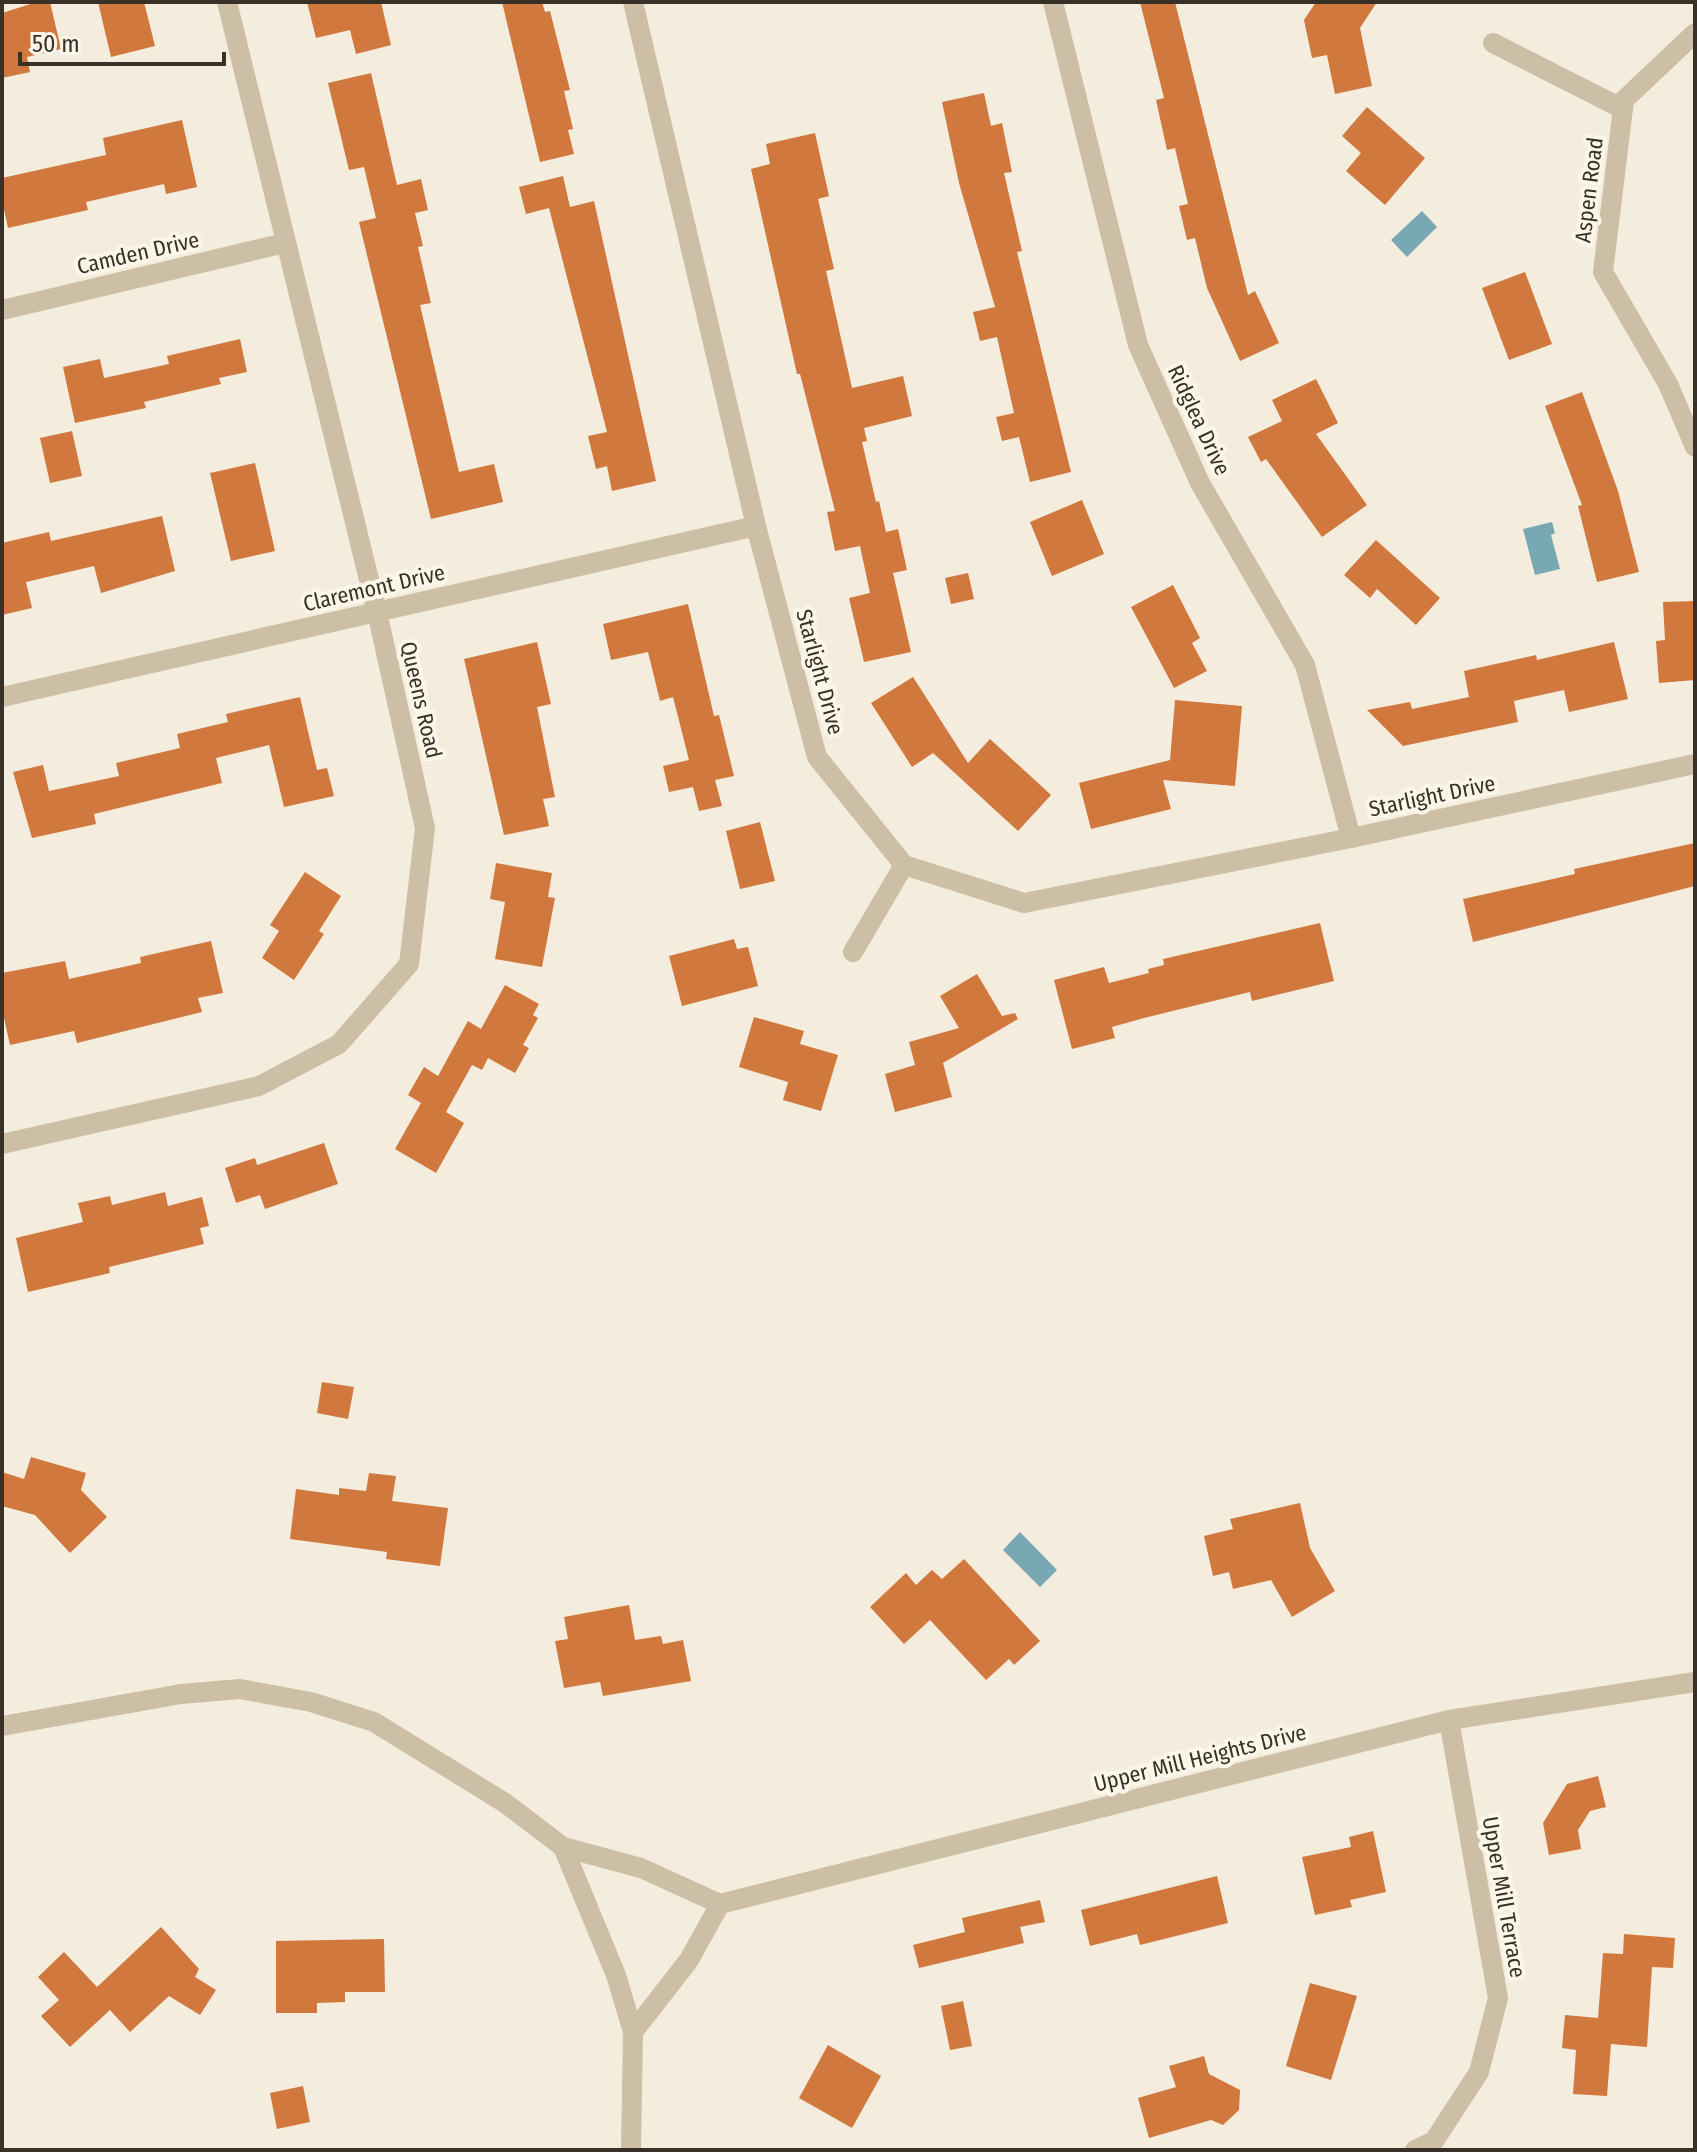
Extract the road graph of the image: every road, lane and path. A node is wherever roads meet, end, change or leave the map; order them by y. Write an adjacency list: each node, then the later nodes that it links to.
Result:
1 (227, 2): 7 (street, Queens Road)
2 (633, 2): 10 (street, Starlight Drive)
3 (1053, 2): 14 (street, Ridglea Drive)
4 (1695, 33): 6 (street)
5 (1493, 43): 6 (street)
6 (1623, 109): 9 (street, Aspen Road)
7 (285, 243): 8 (street, Camden Drive); 11 (street, Queens Road)
8 (2, 310)
9 (1695, 447)
10 (756, 526): 11 (street, Claremont Drive); 15 (street, Starlight Drive)
11 (377, 612): 12 (street, Claremont Drive); 17 (street, Queens Road)
12 (2, 697)
13 (1695, 764): 14 (street, Starlight Drive)
14 (1351, 838): 15 (street, Starlight Drive)
15 (904, 865): 16 (street)
16 (853, 952)
17 (2, 1144)
18 (1695, 1682): 19 (street, Upper Mill Heights Drive)
19 (1449, 1720): 22 (street, Upper Mill Heights Drive); 25 (street, Upper Mill Terrace)
20 (2, 1726): 21 (street)
21 (563, 1847): 22 (street); 23 (street)
22 (720, 1904): 23 (street)
23 (633, 2032): 24 (street)
24 (631, 2150)
25 (1415, 2150)

